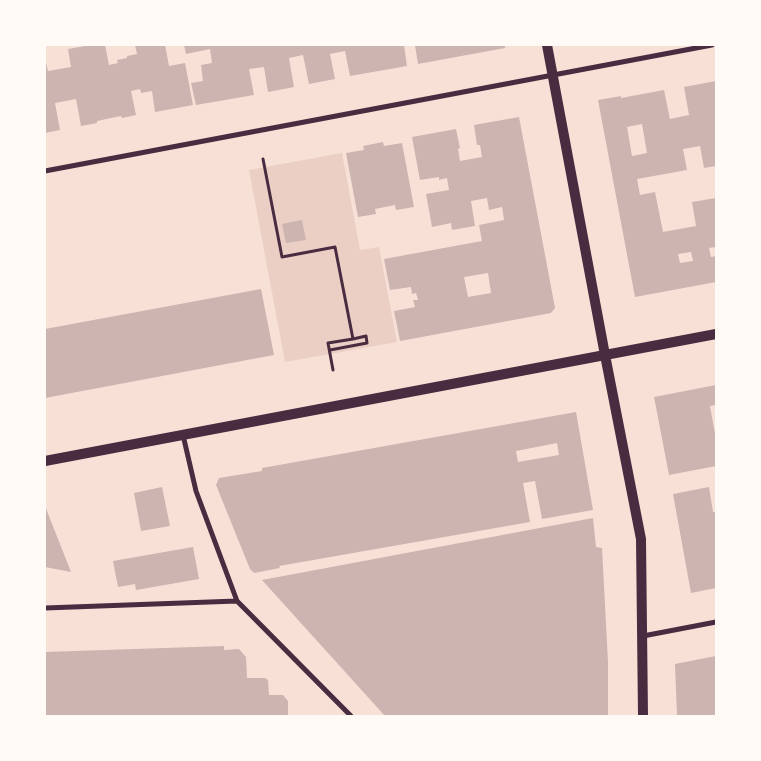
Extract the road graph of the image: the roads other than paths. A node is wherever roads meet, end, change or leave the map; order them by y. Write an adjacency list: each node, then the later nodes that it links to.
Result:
1 (547, 45): 3 (main road)
2 (712, 45): 3 (street)
3 (553, 75): 4 (street); 6 (main road)
4 (45, 171)
5 (716, 334): 6 (main road)
6 (605, 355): 7 (main road); 12 (main road)
7 (183, 435): 8 (main road); 9 (street)
8 (45, 461)
9 (237, 601): 10 (street); 13 (street)
10 (45, 608)
11 (716, 622): 12 (street)
12 (642, 636): 14 (main road)
13 (351, 716)
14 (643, 716)

